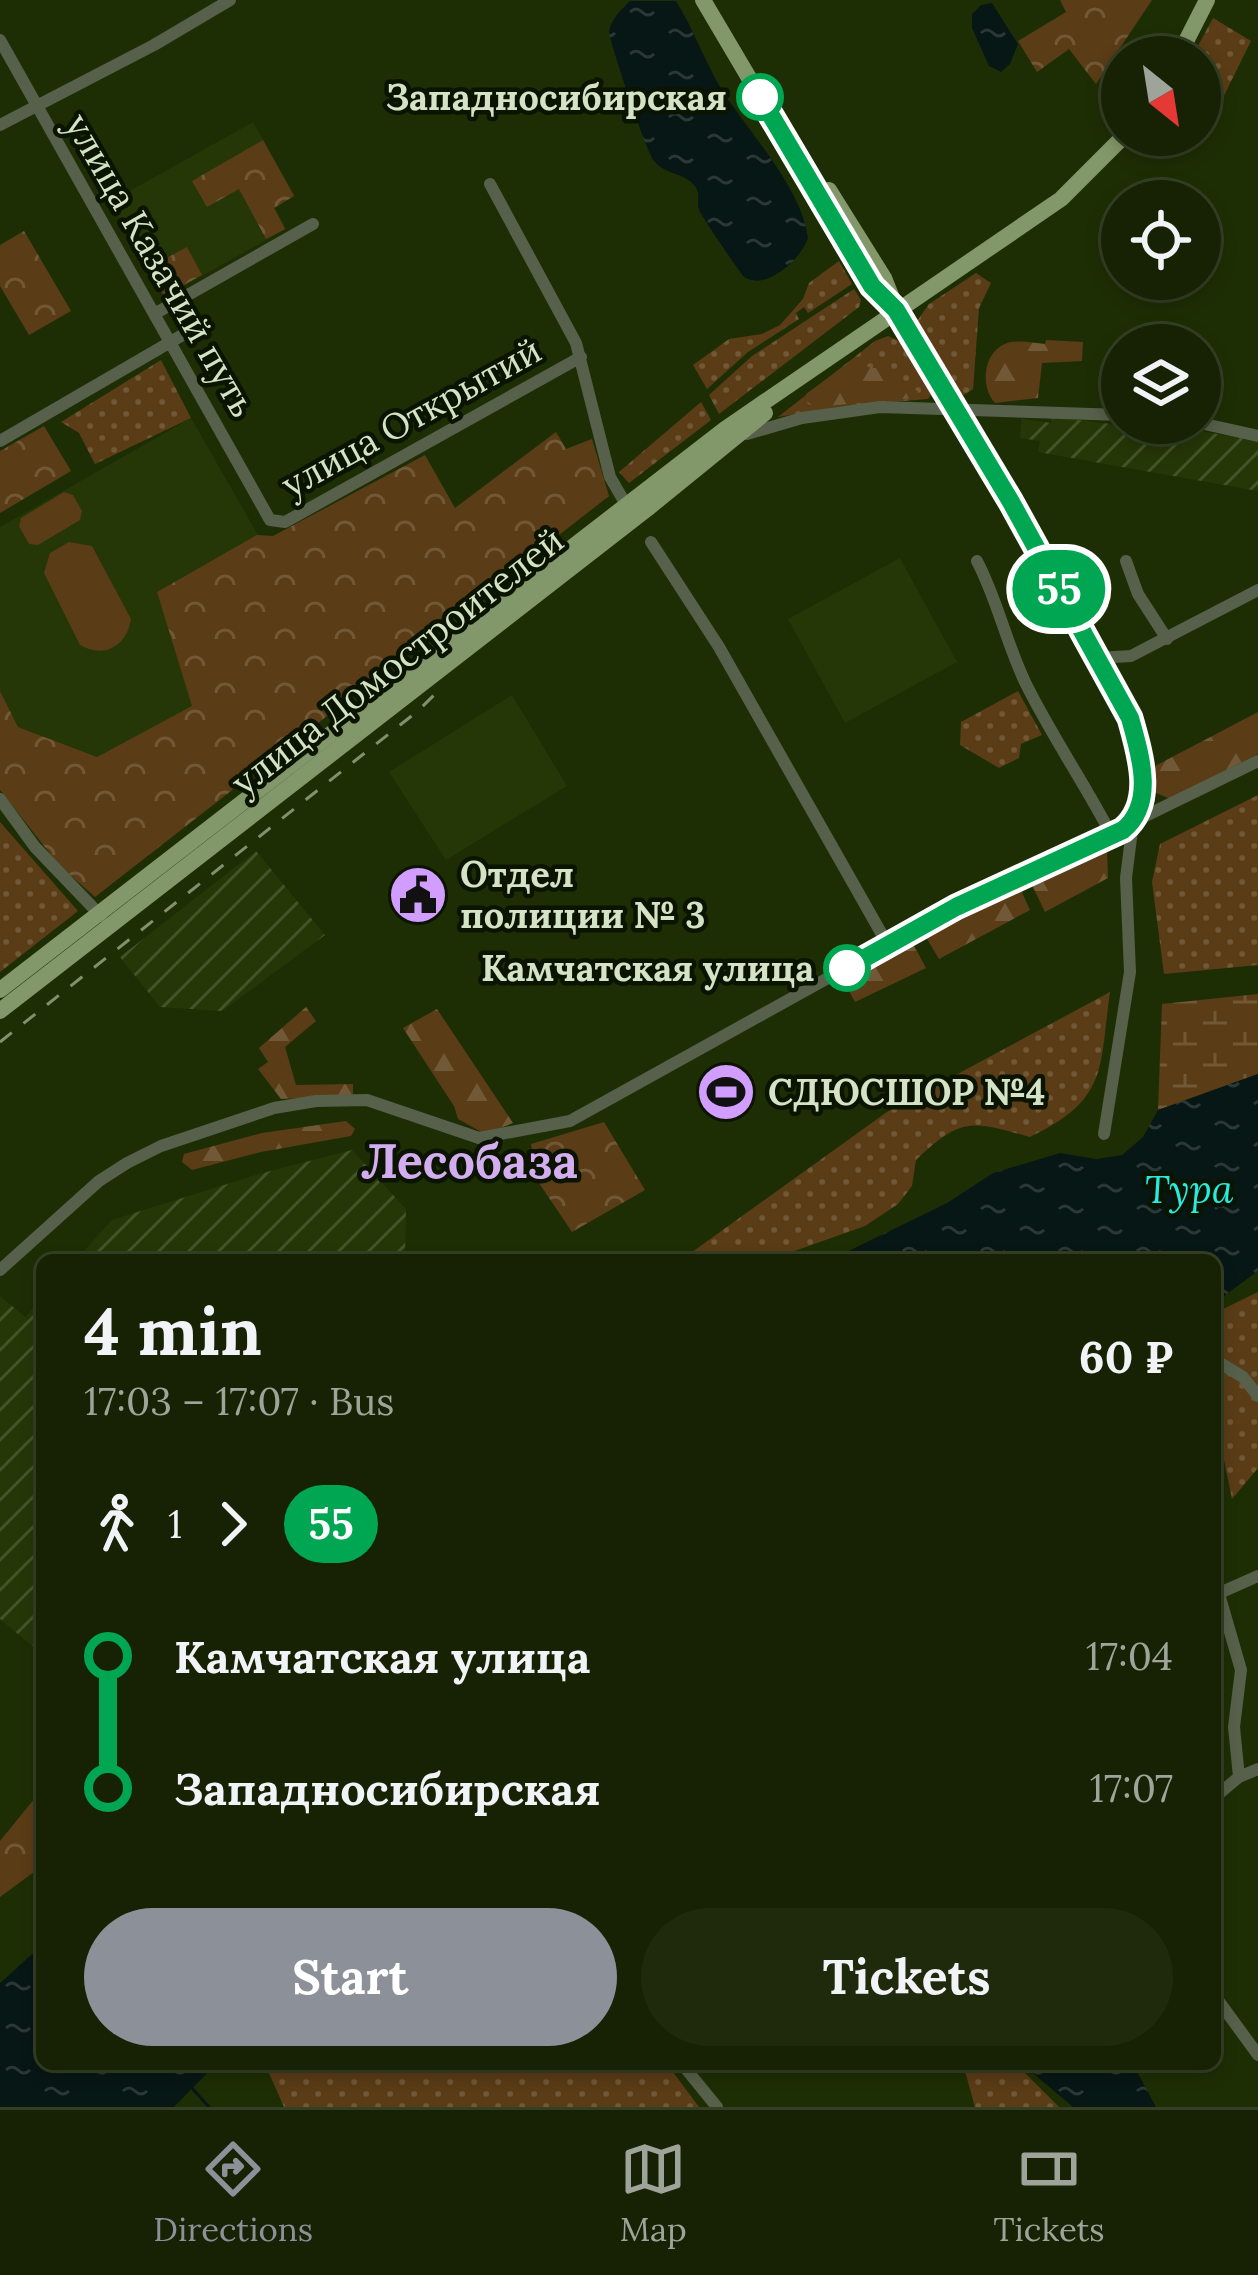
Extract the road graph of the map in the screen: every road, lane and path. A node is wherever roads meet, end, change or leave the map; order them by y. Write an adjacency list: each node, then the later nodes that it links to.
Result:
1 (230, 0): 7 (street)
2 (703, 0): 12 (main road)
3 (715, 0): 12 (main road)
4 (1207, 0): 5 (main road)
5 (1189, 36)
6 (0, 40): 7 (street, улица Казачий путь)
7 (36, 105): 8 (street); 13 (street, улица Казачий путь)
8 (0, 124)
9 (1104, 156): 12 (main road, улица Домостроителей)
10 (490, 184): 16 (street)
11 (313, 224): 13 (street)
12 (896, 310): 17 (main road, улица Домостроителей); 18 (street)
13 (156, 313): 15 (street, улица Казачий путь)
14 (187, 333): 15 (street)
15 (172, 341): 23 (street); 25 (street, улица Казачий путь)
16 (580, 358): 24 (street); 25 (street, улица Открытий)
17 (830, 358): 22 (main road, улица Домостроителей); 24 (main road, улица Домостроителей)
18 (957, 409): 19 (street); 22 (street); 31 (street)
19 (1101, 414)
20 (1221, 428): 21 (street)
21 (1258, 436)
22 (735, 440): 24 (main road, улица Домостроителей)
23 (0, 441)
24 (631, 512): 36 (main road, улица Домостроителей)
25 (270, 520)
26 (651, 542): 37 (street)
27 (977, 561): 35 (street)
28 (1126, 561): 30 (street)
29 (1258, 590): 30 (street)
30 (1167, 639): 31 (street)
31 (1098, 658): 34 (street)
32 (1258, 761): 34 (street)
33 (0, 799): 36 (street)
34 (1133, 822): 35 (street); 40 (street)
35 (1112, 836): 37 (street)
36 (104, 920): 38 (main road, улица Домостроителей); 39 (main road, улица Домостроителей)
37 (888, 945): 41 (street)
38 (0, 990)
39 (0, 1011)
40 (1104, 1134)
41 (0, 1270)
42 (1221, 1364): 43 (street)
43 (1258, 1396)
44 (1258, 1576): 45 (street)
45 (1221, 1593)
46 (1221, 1604): 48 (street)
47 (1258, 1768): 48 (street)
48 (1239, 1777): 49 (street)
49 (1221, 1792)
50 (1221, 2004): 51 (street)
51 (1258, 2055)
52 (687, 2070): 53 (street)
53 (717, 2107)

